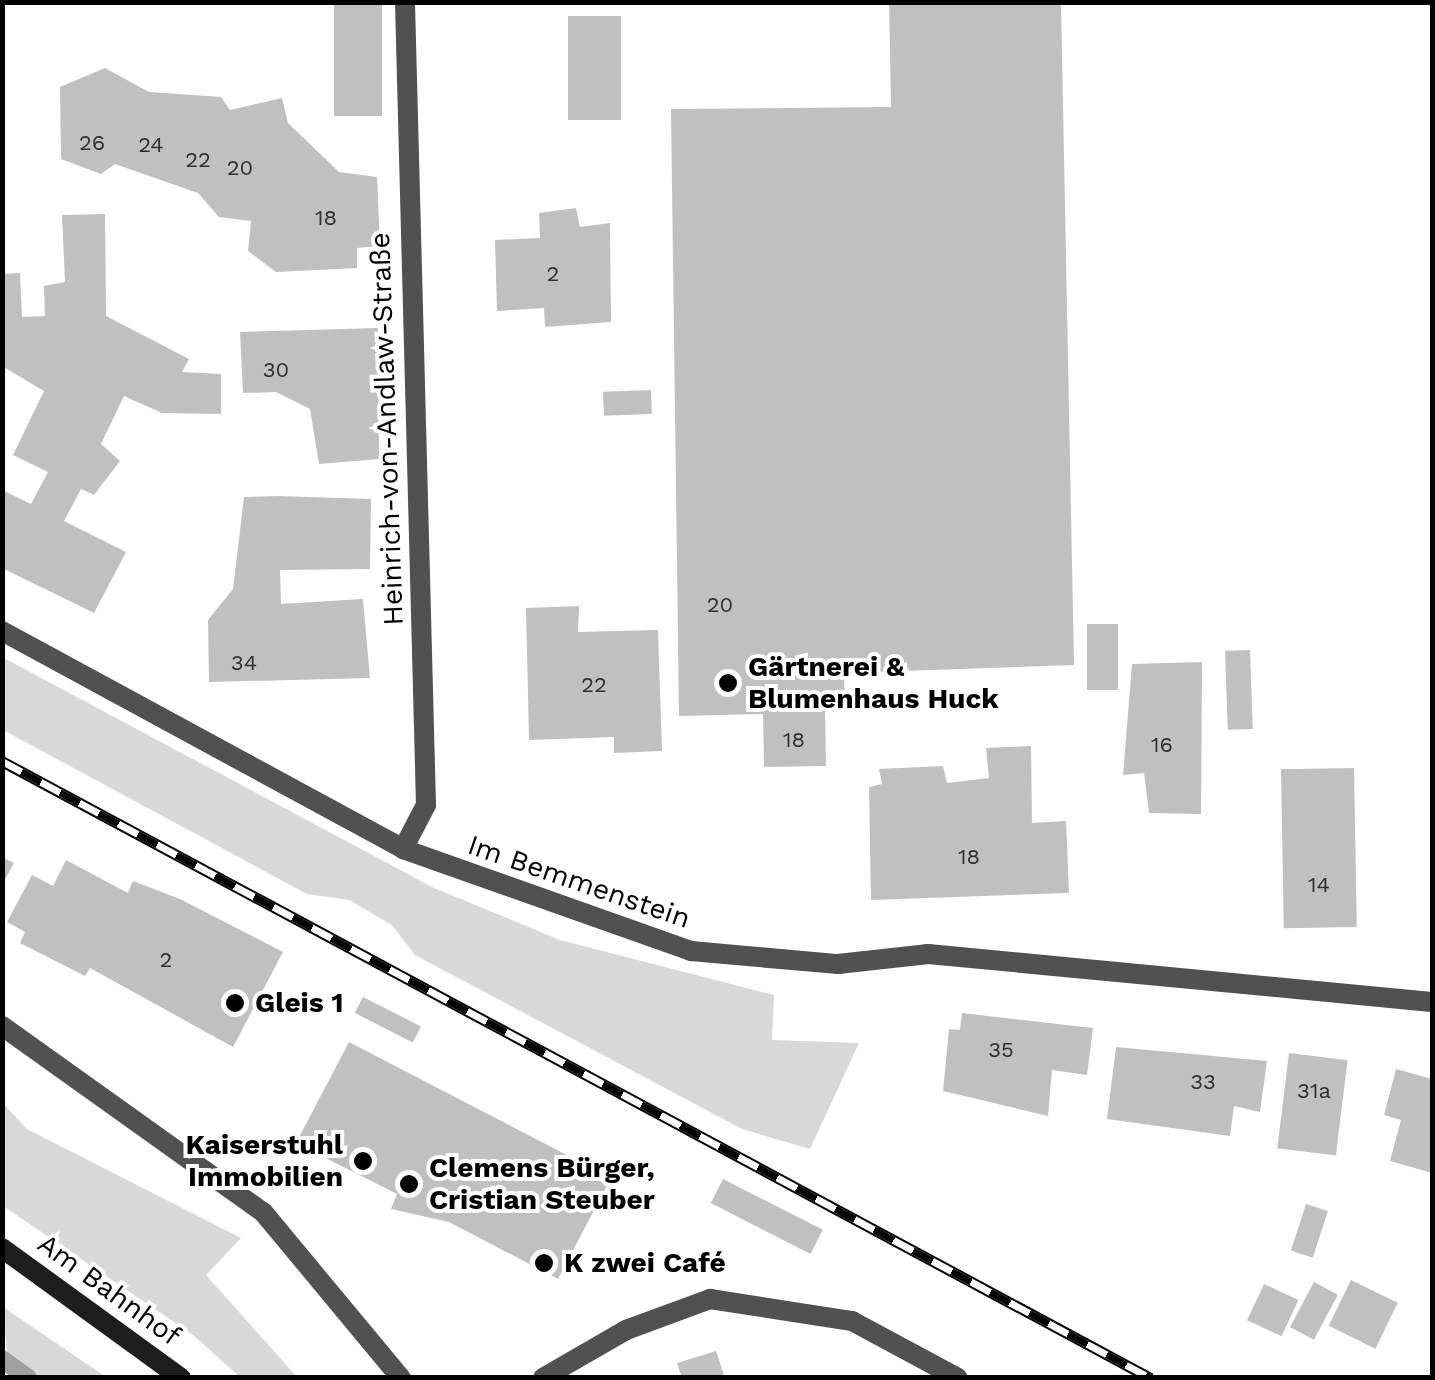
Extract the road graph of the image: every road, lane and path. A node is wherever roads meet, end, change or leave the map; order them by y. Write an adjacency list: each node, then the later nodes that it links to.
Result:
1 (405, 2): 3 (street, Heinrich-von-Andlaw-Straße)
2 (2, 632): 3 (street, Im Bemmenstein)
3 (403, 848): 4 (street, Im Bemmenstein)
4 (1432, 1002)
5 (2, 1026): 8 (street)
6 (2, 1248): 7 (main road, Am Bahnhof)
7 (181, 1378)
8 (402, 1378)
9 (543, 1378): 10 (street)
10 (958, 1378)

